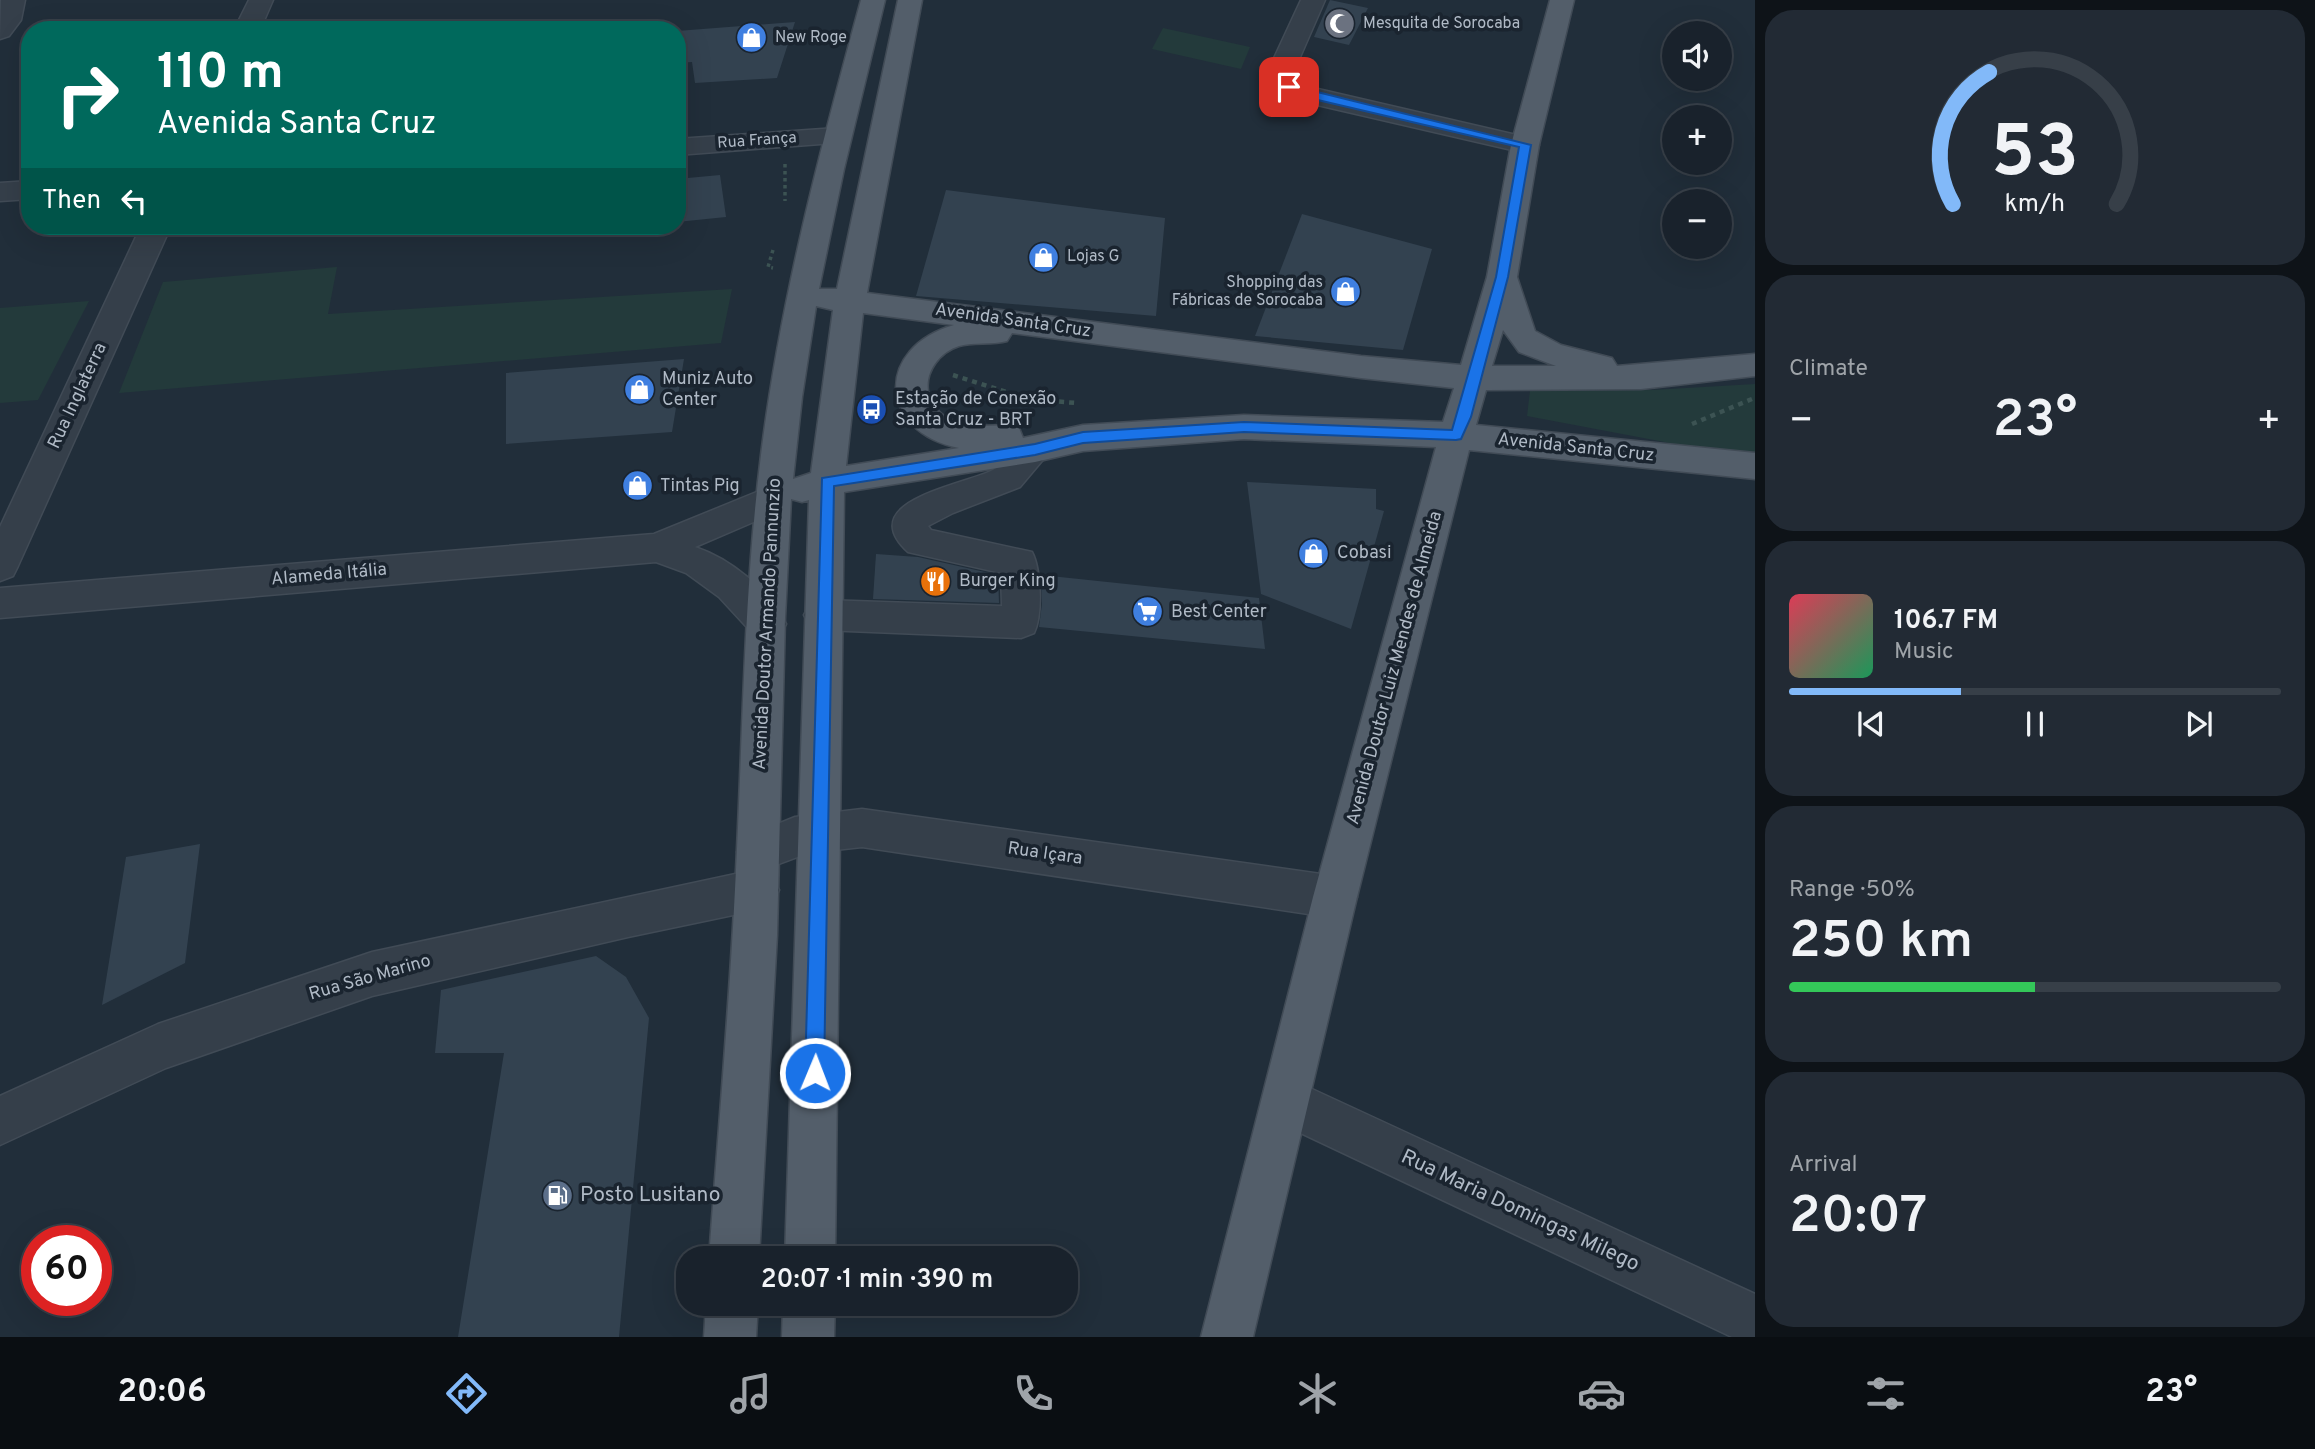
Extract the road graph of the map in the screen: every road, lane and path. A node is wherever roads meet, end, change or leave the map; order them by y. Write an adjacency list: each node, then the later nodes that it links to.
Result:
1 (13, 0): 8 (street)
2 (261, 0): 7 (street)
3 (873, 0): 9 (main road, Avenida Doutor Armando Pannunzio)
4 (910, 0): 17 (main road)
5 (1313, 0): 10 (street)
6 (1562, 0): 10 (main road, Avenida Doutor Luiz Mendes de Almeida)
7 (251, 21)
8 (0, 31)
9 (837, 136): 11 (street, Rua França); 16 (main road, Avenida Doutor Armando Pannunzio)
10 (1525, 145): 15 (main road, Avenida Doutor Luiz Mendes de Almeida)
11 (686, 146)
12 (21, 191): 13 (street)
13 (0, 192)
14 (152, 235): 29 (street, Rua Inglaterra)
15 (1502, 277): 20 (main road, Avenida Santa Cruz); 21 (main road, Avenida Doutor Luiz Mendes de Almeida)
16 (802, 296): 17 (main road, Avenida Santa Cruz); 27 (main road, Avenida Doutor Armando Pannunzio)
17 (850, 300): 19 (main road, Avenida Santa Cruz); 26 (main road)
18 (1755, 365): 20 (main road, Avenida Santa Cruz)
19 (1361, 367): 21 (main road, Avenida Santa Cruz); 23 (main road)
20 (1641, 377): 21 (main road, Avenida Santa Cruz)
21 (1474, 378): 22 (main road, Avenida Doutor Luiz Mendes de Almeida)
22 (1456, 435): 23 (main road, Avenida Santa Cruz); 25 (main road, Avenida Santa Cruz); 35 (main road, Avenida Doutor Luiz Mendes de Almeida)
23 (1083, 438): 24 (main road, Avenida Santa Cruz)
24 (1035, 449): 26 (main road, Avenida Santa Cruz); 31 (street)
25 (1755, 467)
26 (827, 482): 27 (main road, Avenida Santa Cruz); 31 (main road)
27 (774, 498): 28 (street, Alameda Itália); 32 (main road, Avenida Doutor Armando Pannunzio)
28 (657, 548): 30 (street, Alameda Itália); 32 (street, Alameda Itália)
29 (0, 566)
30 (0, 603)
31 (823, 615): 33 (main road)
32 (767, 624): 34 (main road, Avenida Doutor Armando Pannunzio)
33 (819, 830): 34 (street, Rua Içara); 35 (street, Rua Içara); 39 (main road)
34 (757, 871): 37 (street, Rua São Marino); 38 (main road, Avenida Doutor Armando Pannunzio)
35 (1335, 897): 36 (main road, Avenida Doutor Luiz Mendes de Almeida)
36 (1286, 1101): 42 (street, Rua Maria Domingas Milego); 45 (main road, Avenida Doutor Luiz Mendes de Almeida)
37 (0, 1121)
38 (735, 1246)
39 (810, 1246)
40 (731, 1316): 43 (main road)
41 (809, 1316): 44 (main road)
42 (1755, 1321)
43 (730, 1337)
44 (808, 1337)
45 (1227, 1337)

